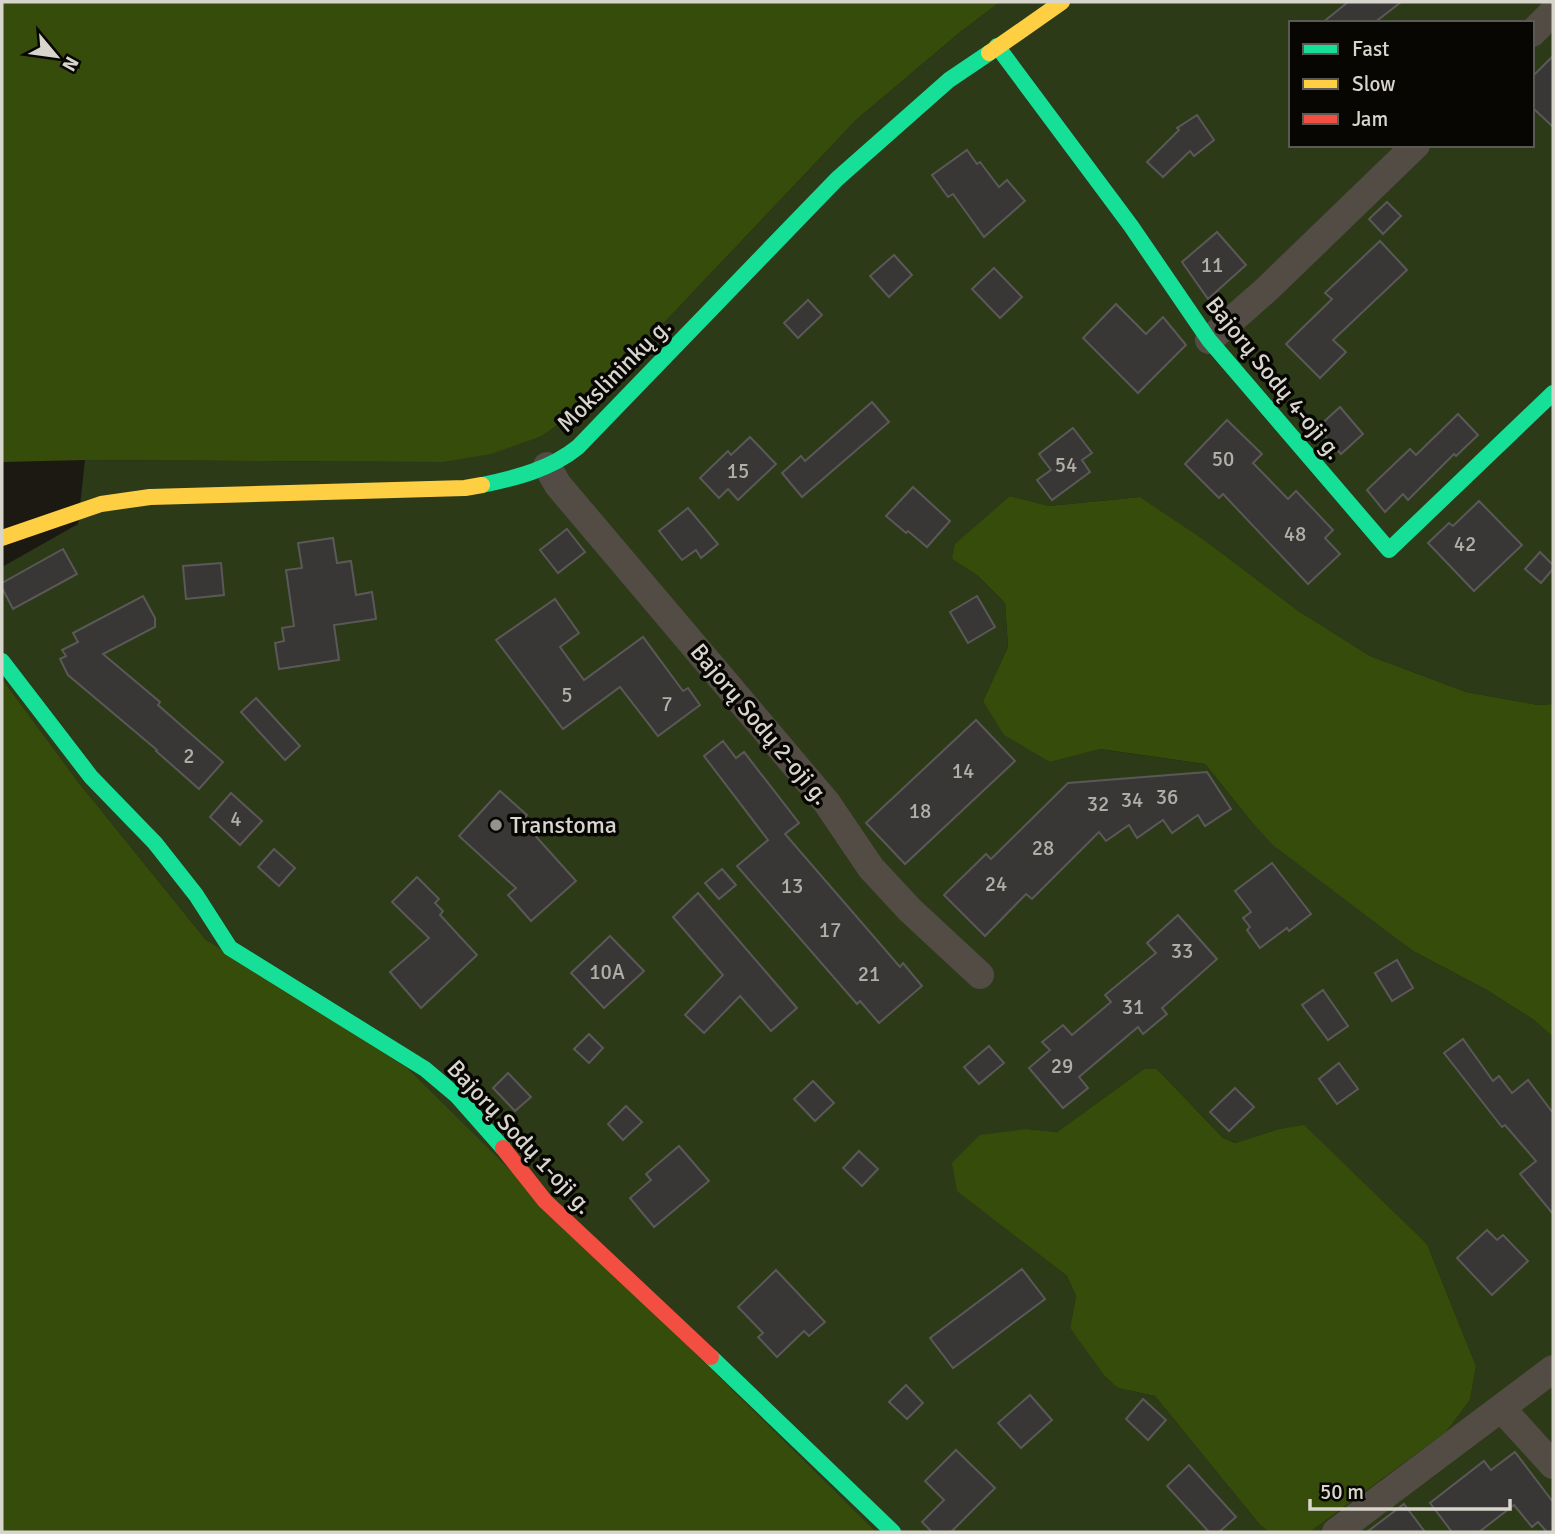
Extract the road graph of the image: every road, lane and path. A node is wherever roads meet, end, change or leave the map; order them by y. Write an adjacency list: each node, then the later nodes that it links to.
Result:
1 (1062, 2): 4 (street, Mokslininkų g.)
2 (1553, 12): 3 (street)
3 (1534, 31)
4 (997, 46): 6 (street, Bajorų Sodų 4-oji g.); 8 (street, Mokslininkų g.)
5 (1414, 147): 6 (street)
6 (1209, 340): 7 (street, Bajorų Sodų 4-oji g.)
7 (1553, 393)
8 (547, 466): 9 (street, Mokslininkų g.); 11 (street, Bajorų Sodų 2-oji g.)
9 (2, 538)
10 (2, 661): 15 (street, Bajorų Sodų 1-oji g.)
11 (980, 975)
12 (1553, 1369): 13 (street)
13 (1502, 1409): 14 (street); 16 (street)
14 (1553, 1465)
15 (893, 1532)
16 (1336, 1532)

